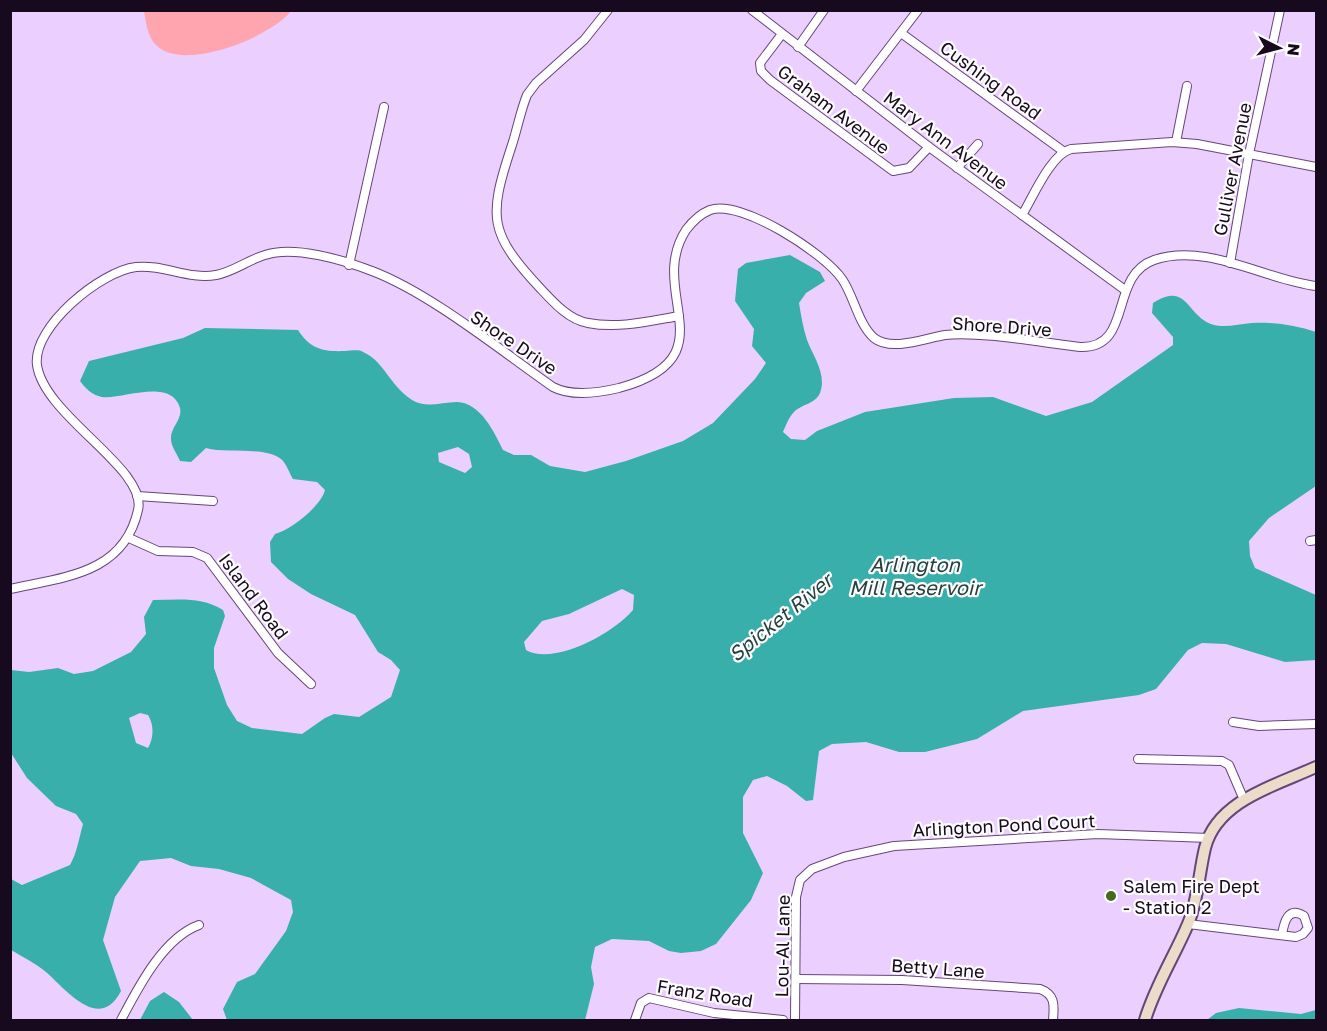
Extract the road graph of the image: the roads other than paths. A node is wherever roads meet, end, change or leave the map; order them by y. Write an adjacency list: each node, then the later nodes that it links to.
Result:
1 (608, 10): 24 (street)
2 (752, 10): 7 (street, Mary Ann Avenue)
3 (824, 10): 8 (street)
4 (918, 10): 6 (street)
5 (1280, 10): 16 (street, Gulliver Avenue)
6 (901, 33): 10 (street); 15 (street, Cushing Road)
7 (782, 34): 8 (street, Mary Ann Avenue); 14 (street, Graham Avenue)
8 (798, 47): 10 (street, Mary Ann Avenue)
9 (1187, 86): 12 (street)
10 (855, 90): 14 (street, Mary Ann Avenue)
11 (384, 107): 21 (street)
12 (1176, 142): 15 (street); 16 (street)
13 (978, 144): 18 (street)
14 (929, 147): 18 (street, Mary Ann Avenue)
15 (1063, 151): 19 (street)
16 (1249, 154): 17 (street); 20 (street, Gulliver Avenue)
17 (1317, 167)
18 (957, 168): 19 (street, Mary Ann Avenue)
19 (1022, 215): 23 (street, Mary Ann Avenue)
20 (1230, 263): 22 (street, Shore Drive); 23 (street, Shore Drive)
21 (349, 265): 24 (street, Shore Drive); 25 (street, Shore Drive)
22 (1317, 286)
23 (1125, 290): 24 (street, Shore Drive)
24 (680, 316)
25 (137, 496): 26 (street); 27 (street)
26 (213, 501)
27 (129, 538): 28 (street); 29 (street, Island Road)
28 (10, 589)
29 (311, 684)
30 (1233, 722): 31 (street)
31 (1317, 724)
32 (1138, 759): 34 (street)
33 (1317, 767): 34 (street)
34 (1244, 800): 35 (street)
35 (1209, 838): 36 (street, Arlington Pond Court); 37 (street)
36 (805, 873): 40 (street, Lou-Al Lane)
37 (1188, 924): 39 (street); 46 (street)
38 (196, 926): 41 (street)
39 (1282, 935)
40 (796, 979): 44 (street, Lou-Al Lane); 45 (street, Betty Lane)
41 (121, 1020)
42 (635, 1020): 43 (street, Franz Road)
43 (783, 1020)
44 (795, 1020)
45 (1053, 1020)
46 (1145, 1020)

